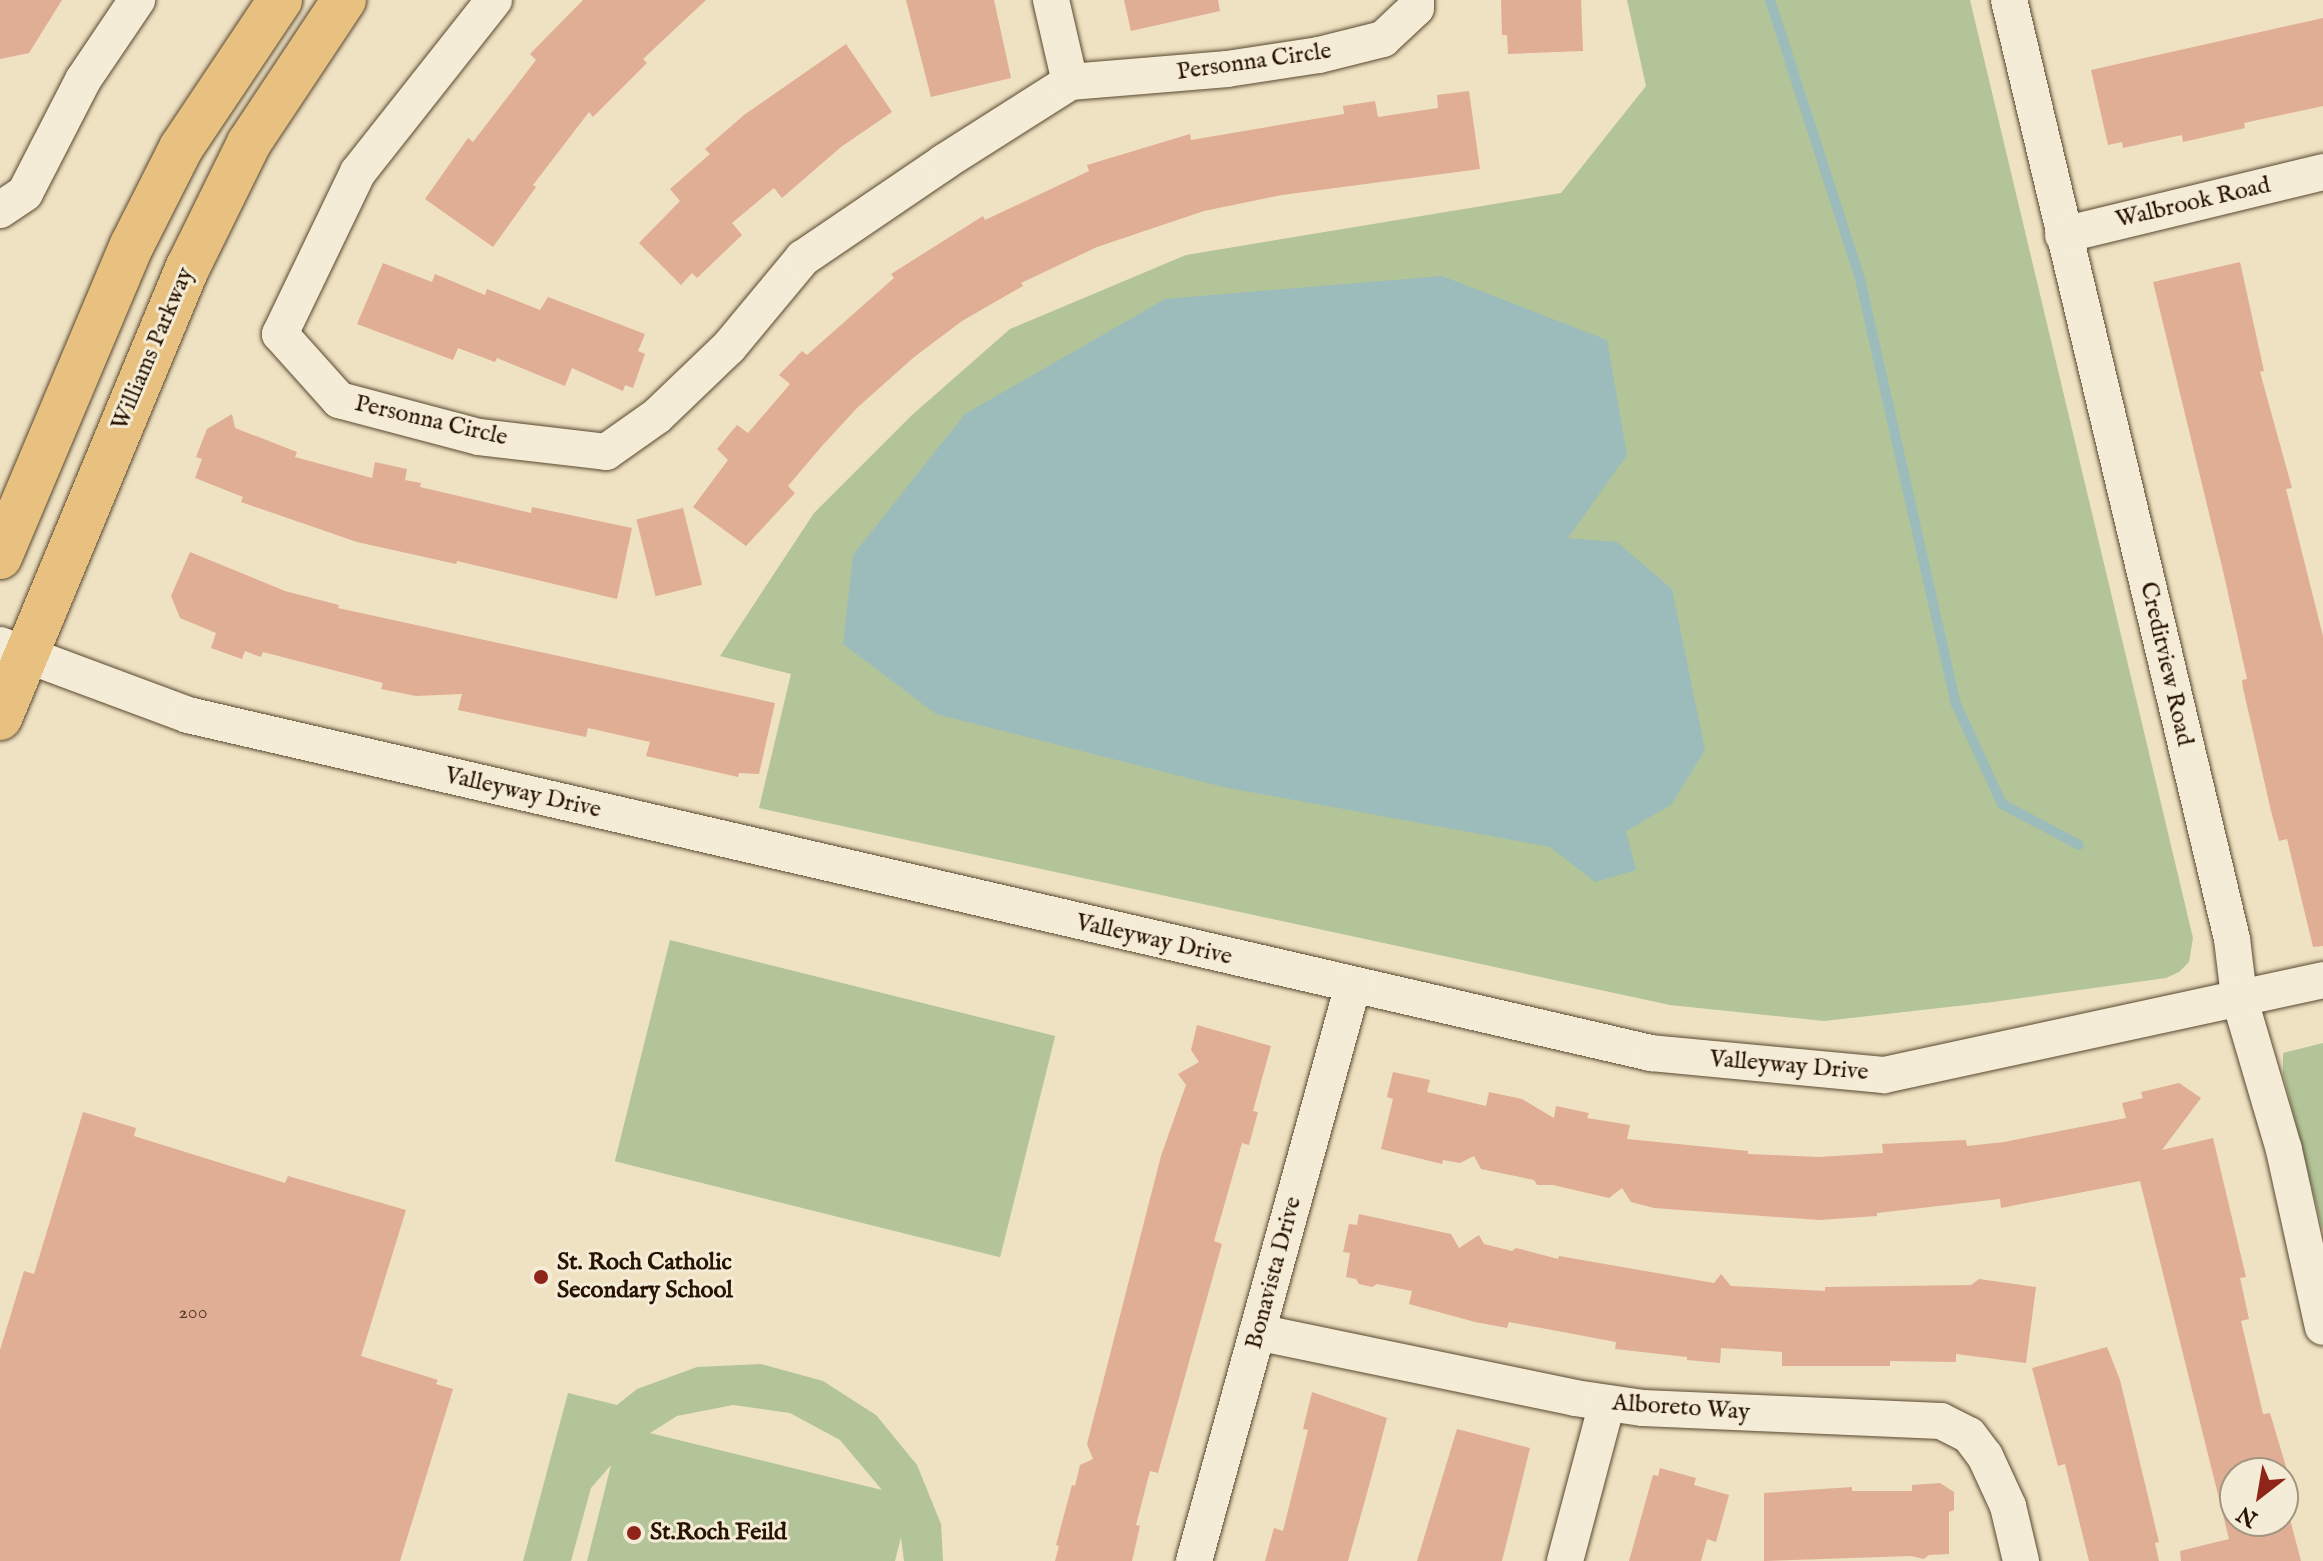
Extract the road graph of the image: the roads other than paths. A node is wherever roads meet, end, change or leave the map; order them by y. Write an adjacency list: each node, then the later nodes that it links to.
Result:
1 (137, 0): 10 (street)
2 (280, 0): 12 (main road)
3 (344, 0): 13 (main road, Williams Parkway)
4 (494, 0): 8 (street, Personna Circle)
5 (1051, 0): 8 (street)
6 (1416, 0): 8 (street, Personna Circle)
7 (2009, 0): 11 (street, Creditview Road)
8 (1070, 82)
9 (2323, 172): 11 (street, Walbrook Road)
10 (0, 210)
11 (2063, 235): 17 (street, Creditview Road)
12 (0, 557)
13 (12, 650): 14 (main road, Williams Parkway); 16 (street, Valleyway Drive)
14 (0, 718)
15 (2323, 980): 17 (street, Valleyway Drive)
16 (1353, 985): 17 (street, Valleyway Drive); 19 (street, Bonavista Drive)
17 (2239, 997): 18 (street, Creditview Road)
18 (2323, 1327)
19 (1257, 1332): 20 (street, Alboreto Way); 21 (street, Bonavista Drive)
20 (1607, 1403): 22 (street); 23 (street, Alboreto Way)
21 (1194, 1561)
22 (1565, 1561)
23 (2021, 1561)

